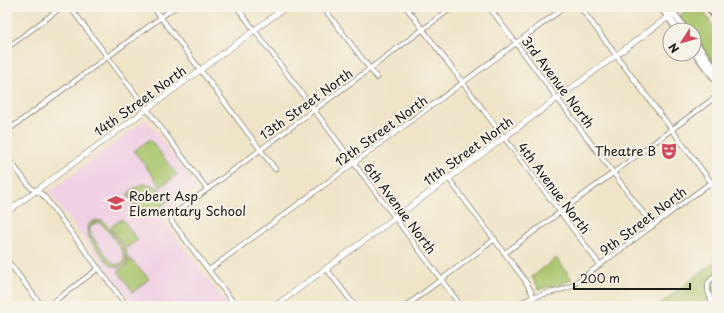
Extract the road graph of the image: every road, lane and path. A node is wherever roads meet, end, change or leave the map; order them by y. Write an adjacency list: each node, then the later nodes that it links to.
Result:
1 (62, 7): 22 (street)
2 (70, 7): 25 (street)
3 (153, 7): 16 (street)
4 (175, 7): 16 (street)
5 (237, 7): 20 (street, 6th Avenue North)
6 (286, 7): 20 (street, 14th Street North)
7 (323, 7): 27 (street)
8 (406, 7): 19 (street, 4th Avenue North)
9 (453, 7): 19 (street, 13th Street North)
10 (489, 7): 21 (street, 3rd Avenue North)
11 (565, 7): 21 (street, 12th Street North)
12 (580, 7): 24 (street)
13 (661, 7): 15 (main road)
14 (669, 7): 15 (main road)
15 (671, 15): 17 (main road); 18 (main road); 24 (street, 11th Street North)
16 (161, 17): 25 (street); 28 (street)
17 (674, 22)
18 (678, 22)
19 (423, 29): 27 (street, 13th Street North); 32 (street, 4th Avenue North)
20 (255, 30): 28 (street, 14th Street North); 36 (street, 6th Avenue North)
21 (516, 43): 32 (street, 12th Street North); 34 (street, 3rd Avenue North)
22 (7, 48)
23 (702, 52): 29 (main road)
24 (616, 55): 34 (street, 11th Street North); 37 (street)
25 (108, 57): 35 (street); 38 (street)
26 (702, 61): 31 (main road)
27 (370, 68): 30 (street); 36 (street, 13th Street North)
28 (200, 70): 35 (street, 14th Street North); 40 (street)
29 (717, 72)
30 (377, 78)
31 (717, 81)
32 (463, 82): 39 (street, 4th Avenue North); 42 (street, 12th Street North)
33 (717, 96): 37 (street)
34 (558, 99): 39 (street, 11th Street North); 44 (street, 3rd Avenue North)
35 (147, 109): 48 (street); 50 (street, 14th Street North)
36 (314, 110): 40 (street, 13th Street North); 42 (street, 6th Avenue North)
37 (672, 129): 44 (street); 47 (street)
38 (7, 131)
39 (504, 138): 45 (street, 11th Street North); 52 (street, 4th Avenue North)
40 (260, 150): 43 (street); 48 (street, 13th Street North)
41 (7, 157): 50 (street)
42 (354, 163): 53 (street, 6th Avenue North); 61 (street, 12th Street North)
43 (275, 169)
44 (613, 173): 52 (street); 54 (street, 3rd Avenue North)
45 (449, 179): 53 (street, 11th Street North); 55 (street)
46 (717, 180): 47 (street, 9th Street North)
47 (712, 183): 49 (street); 54 (street, 9th Street North)
48 (207, 189): 61 (street, 13th Street North)
49 (717, 190)
50 (36, 191): 51 (street, 14th Street North); 59 (street)
51 (7, 212)
52 (560, 212): 56 (street); 58 (street, 4th Avenue North)
53 (395, 218): 60 (street, 11th Street North); 63 (street, 6th Avenue North)
54 (653, 226): 58 (street, 9th Street North)
55 (495, 240): 56 (street); 63 (street)
56 (506, 254): 64 (street)
57 (7, 260): 65 (street)
58 (600, 265): 64 (street, 9th Street North)
59 (99, 268): 66 (street); 67 (street)
60 (326, 268): 69 (street, 11th Street North); 70 (street)
61 (209, 270): 68 (street)
62 (717, 273): 74 (street)
63 (441, 280): 71 (street); 72 (street, 6th Avenue North)
64 (533, 297): 73 (street, 9th Street North)
65 (42, 306)
66 (48, 306)
67 (127, 306)
68 (236, 306)
69 (275, 306)
70 (355, 306)
71 (406, 306)
72 (461, 306)
73 (516, 306)
74 (713, 306)

